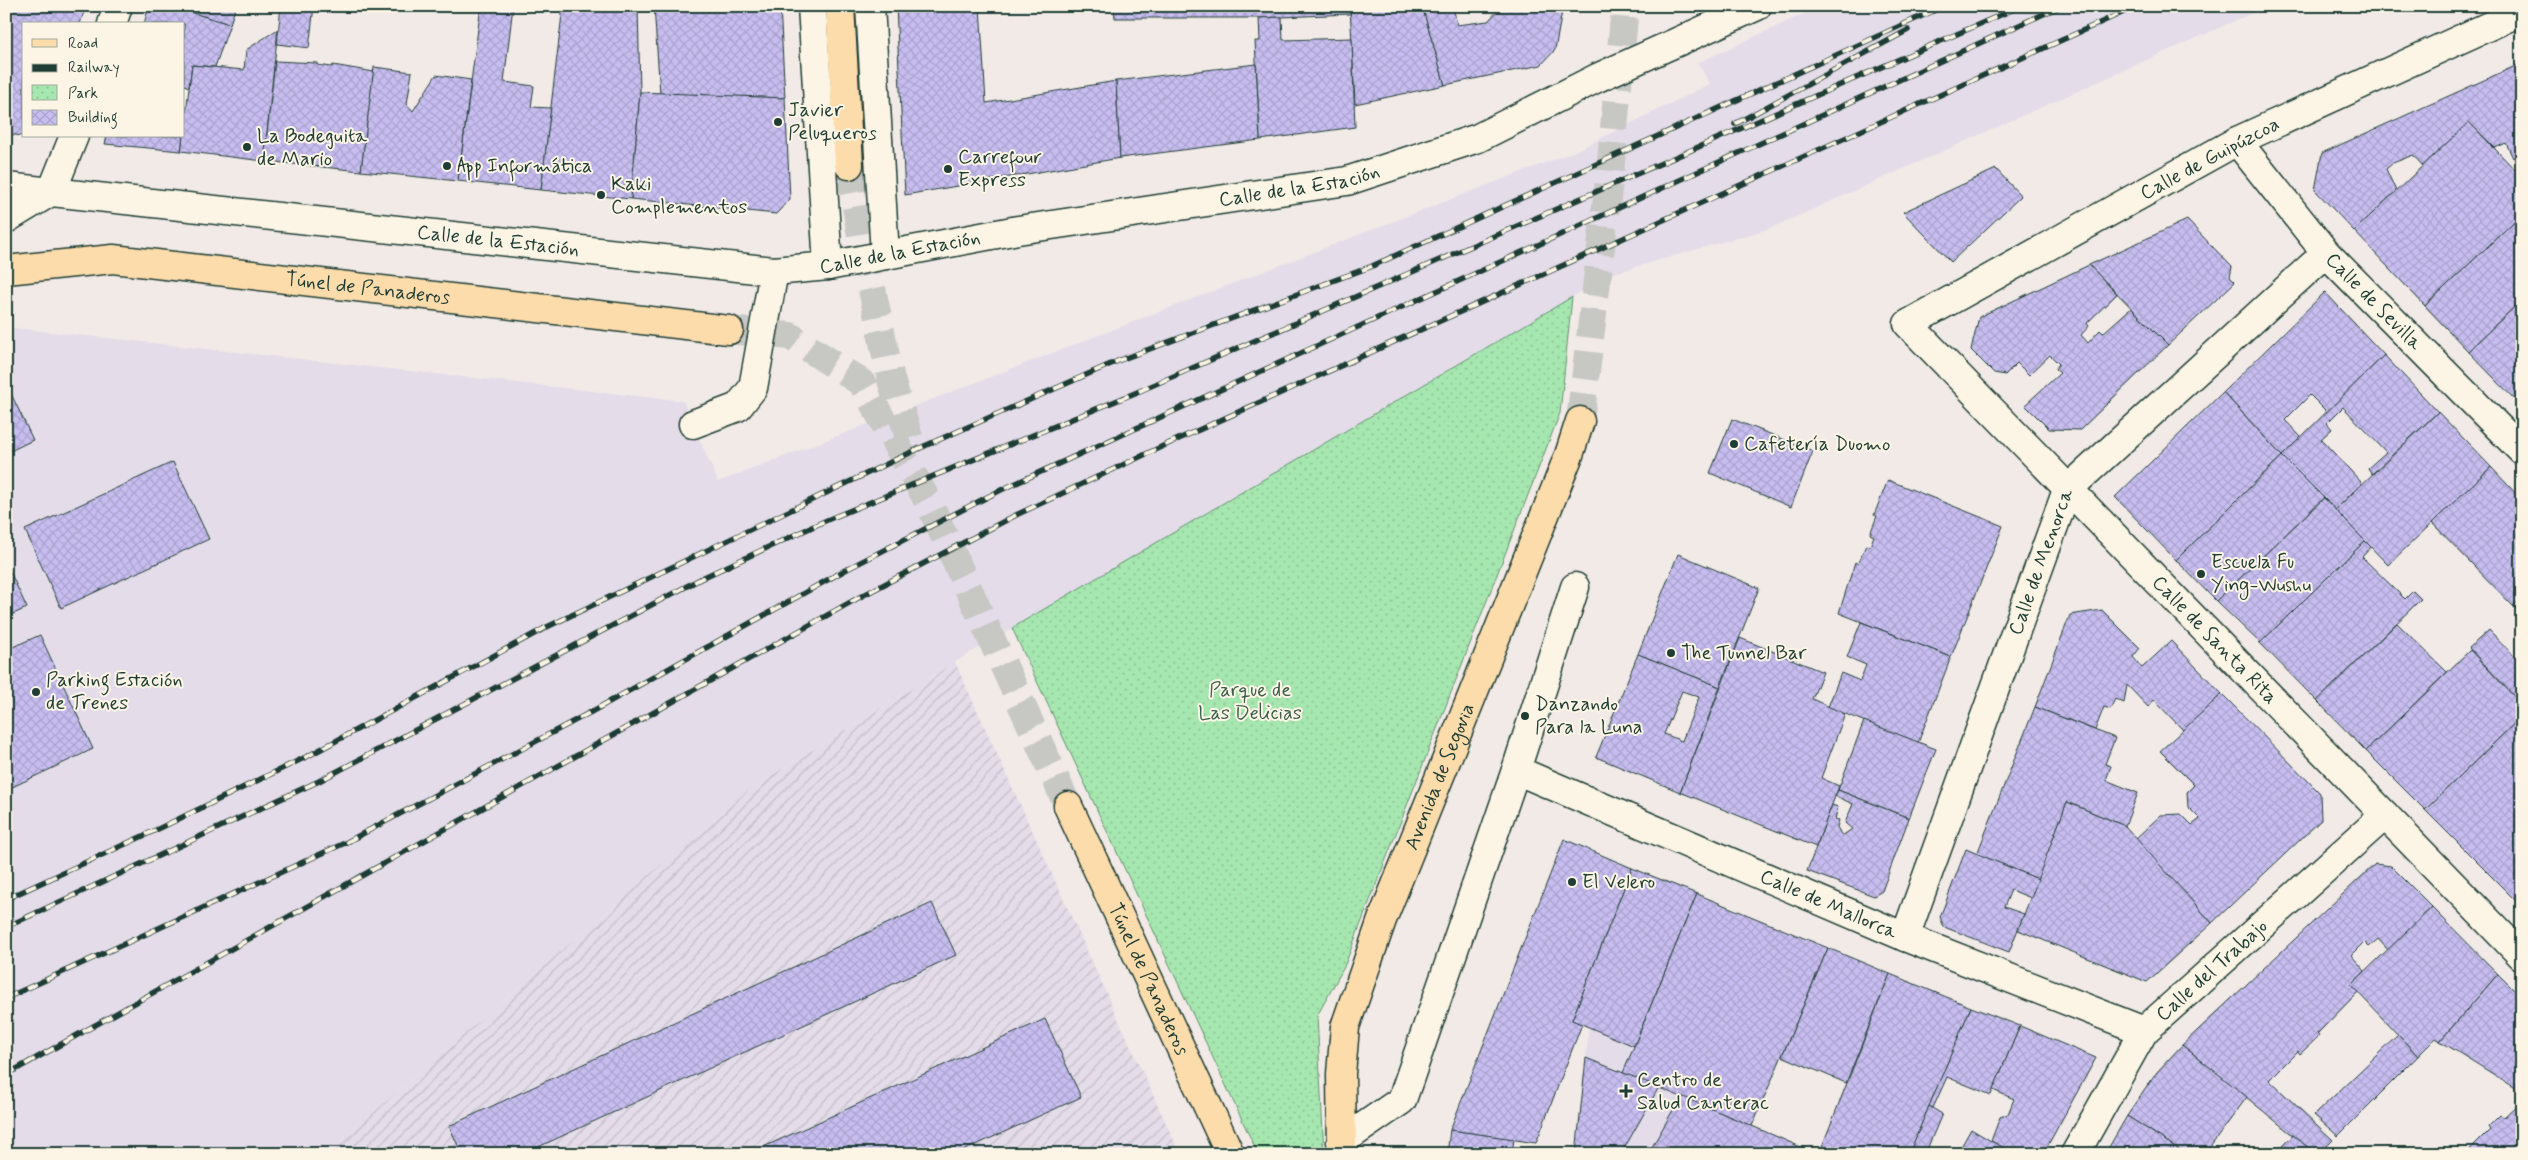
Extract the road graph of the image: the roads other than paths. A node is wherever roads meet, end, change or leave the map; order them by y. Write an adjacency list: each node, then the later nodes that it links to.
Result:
1 (118, 6): 7 (street)
2 (812, 6): 16 (street)
3 (840, 6): 10 (main road)
4 (870, 6): 15 (street)
5 (1757, 6): 15 (street, Calle de la Estación)
6 (2522, 11): 9 (street, Calle de Guipúzcoa)
7 (113, 22)
8 (73, 138): 12 (street)
9 (2237, 141): 14 (street, Calle de Sevilla); 19 (street, Calle de Guipúzcoa)
10 (849, 165)
11 (6, 186): 12 (street, Calle de la Estación)
12 (52, 191): 13 (street); 18 (street, Calle de la Estación)
13 (6, 219)
14 (2326, 253): 23 (street, Calle de Sevilla); 24 (street, Calle de Menorca)
15 (885, 255): 16 (street, Calle de la Estación)
16 (828, 266): 18 (street, Calle de la Estación)
17 (6, 270): 20 (main road, Túnel de Panaderos)
18 (774, 272): 22 (street)
19 (1908, 324): 24 (street, Calle de Santa Rita)
20 (729, 330)
21 (1580, 422): 32 (main road, Avenida de Segovia)
22 (693, 424)
23 (2522, 451)
24 (2067, 490): 28 (street, Calle de Santa Rita); 29 (street, Calle de Menorca)
25 (1575, 587): 26 (street, Avenida de Segovia)
26 (1516, 770): 29 (street, Calle de Mallorca); 32 (street, Avenida de Segovia)
27 (1068, 806): 33 (main road, Túnel de Panaderos)
28 (2385, 815): 30 (street, Calle de Santa Rita); 31 (street, Calle del Trabajo)
29 (1906, 937): 31 (street, Calle de Mallorca)
30 (2522, 956)
31 (2144, 1031): 34 (street, Calle del Trabajo)
32 (1341, 1148)
33 (1230, 1154)
34 (2075, 1154)

